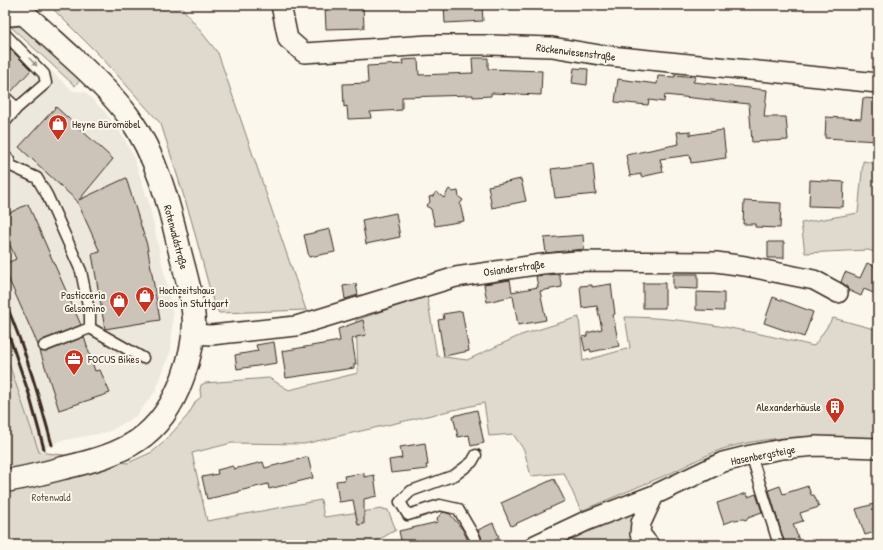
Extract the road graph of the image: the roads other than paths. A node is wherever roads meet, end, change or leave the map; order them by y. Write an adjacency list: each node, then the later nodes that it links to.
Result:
1 (281, 5): 5 (street, Röckenwiesenstraße)
2 (22, 12): 3 (lane); 12 (main road, Rotenwaldstraße)
3 (5, 22)
4 (5, 34): 7 (lane, one-way to 7)
5 (878, 83)
6 (5, 97): 7 (lane)
7 (17, 108): 8 (lane)
8 (6, 118)
9 (5, 162): 11 (lane)
10 (838, 293): 12 (street, Osianderstraße)
11 (90, 328): 13 (lane); 14 (lane)
12 (193, 334): 18 (main road, Rotenwaldstraße)
13 (44, 346)
14 (143, 358)
15 (878, 448): 17 (street, Hasenbergsteige)
16 (476, 455): 20 (lane)
17 (751, 455): 19 (street, Hasenbergsteige); 23 (lane)
18 (5, 481)
19 (654, 494): 21 (street, Hasenbergsteige); 22 (street)
20 (477, 545)
21 (535, 545)
22 (649, 545)
23 (779, 545)

